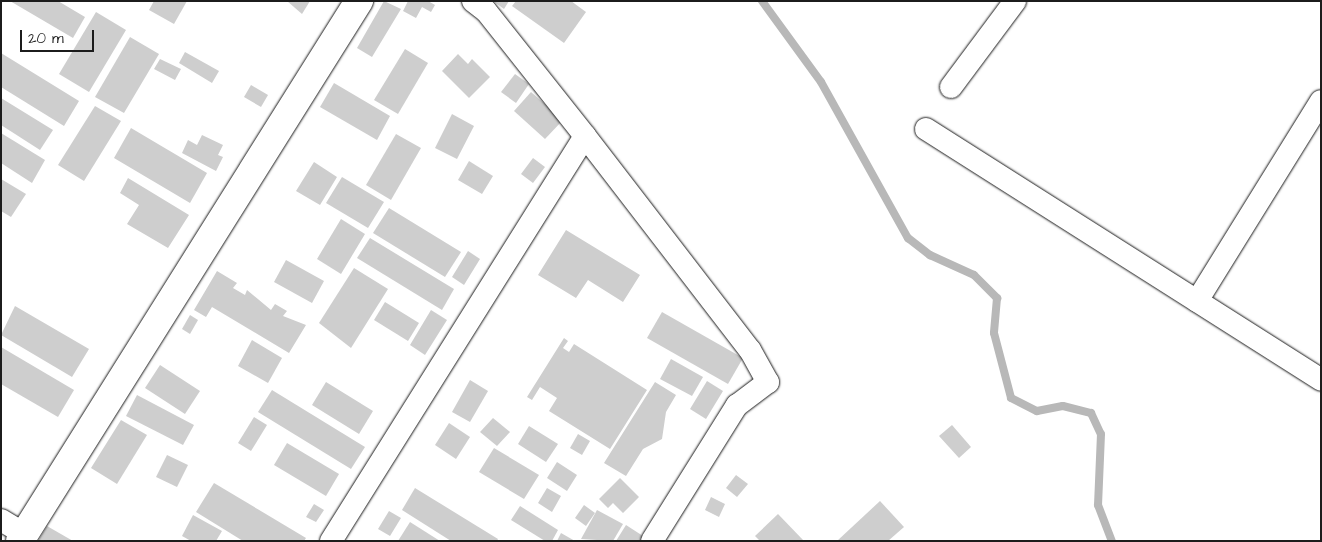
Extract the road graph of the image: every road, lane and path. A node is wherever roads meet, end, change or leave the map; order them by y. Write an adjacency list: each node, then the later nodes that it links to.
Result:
1 (359, 1): 10 (street)
2 (473, 1): 7 (street)
3 (1015, 1): 4 (street)
4 (951, 87)
5 (1321, 101): 8 (street)
6 (926, 129): 8 (street)
7 (585, 136): 11 (street); 12 (street)
8 (1196, 301): 9 (street)
9 (1321, 380)
10 (15, 532)
11 (331, 541)
12 (652, 541)

